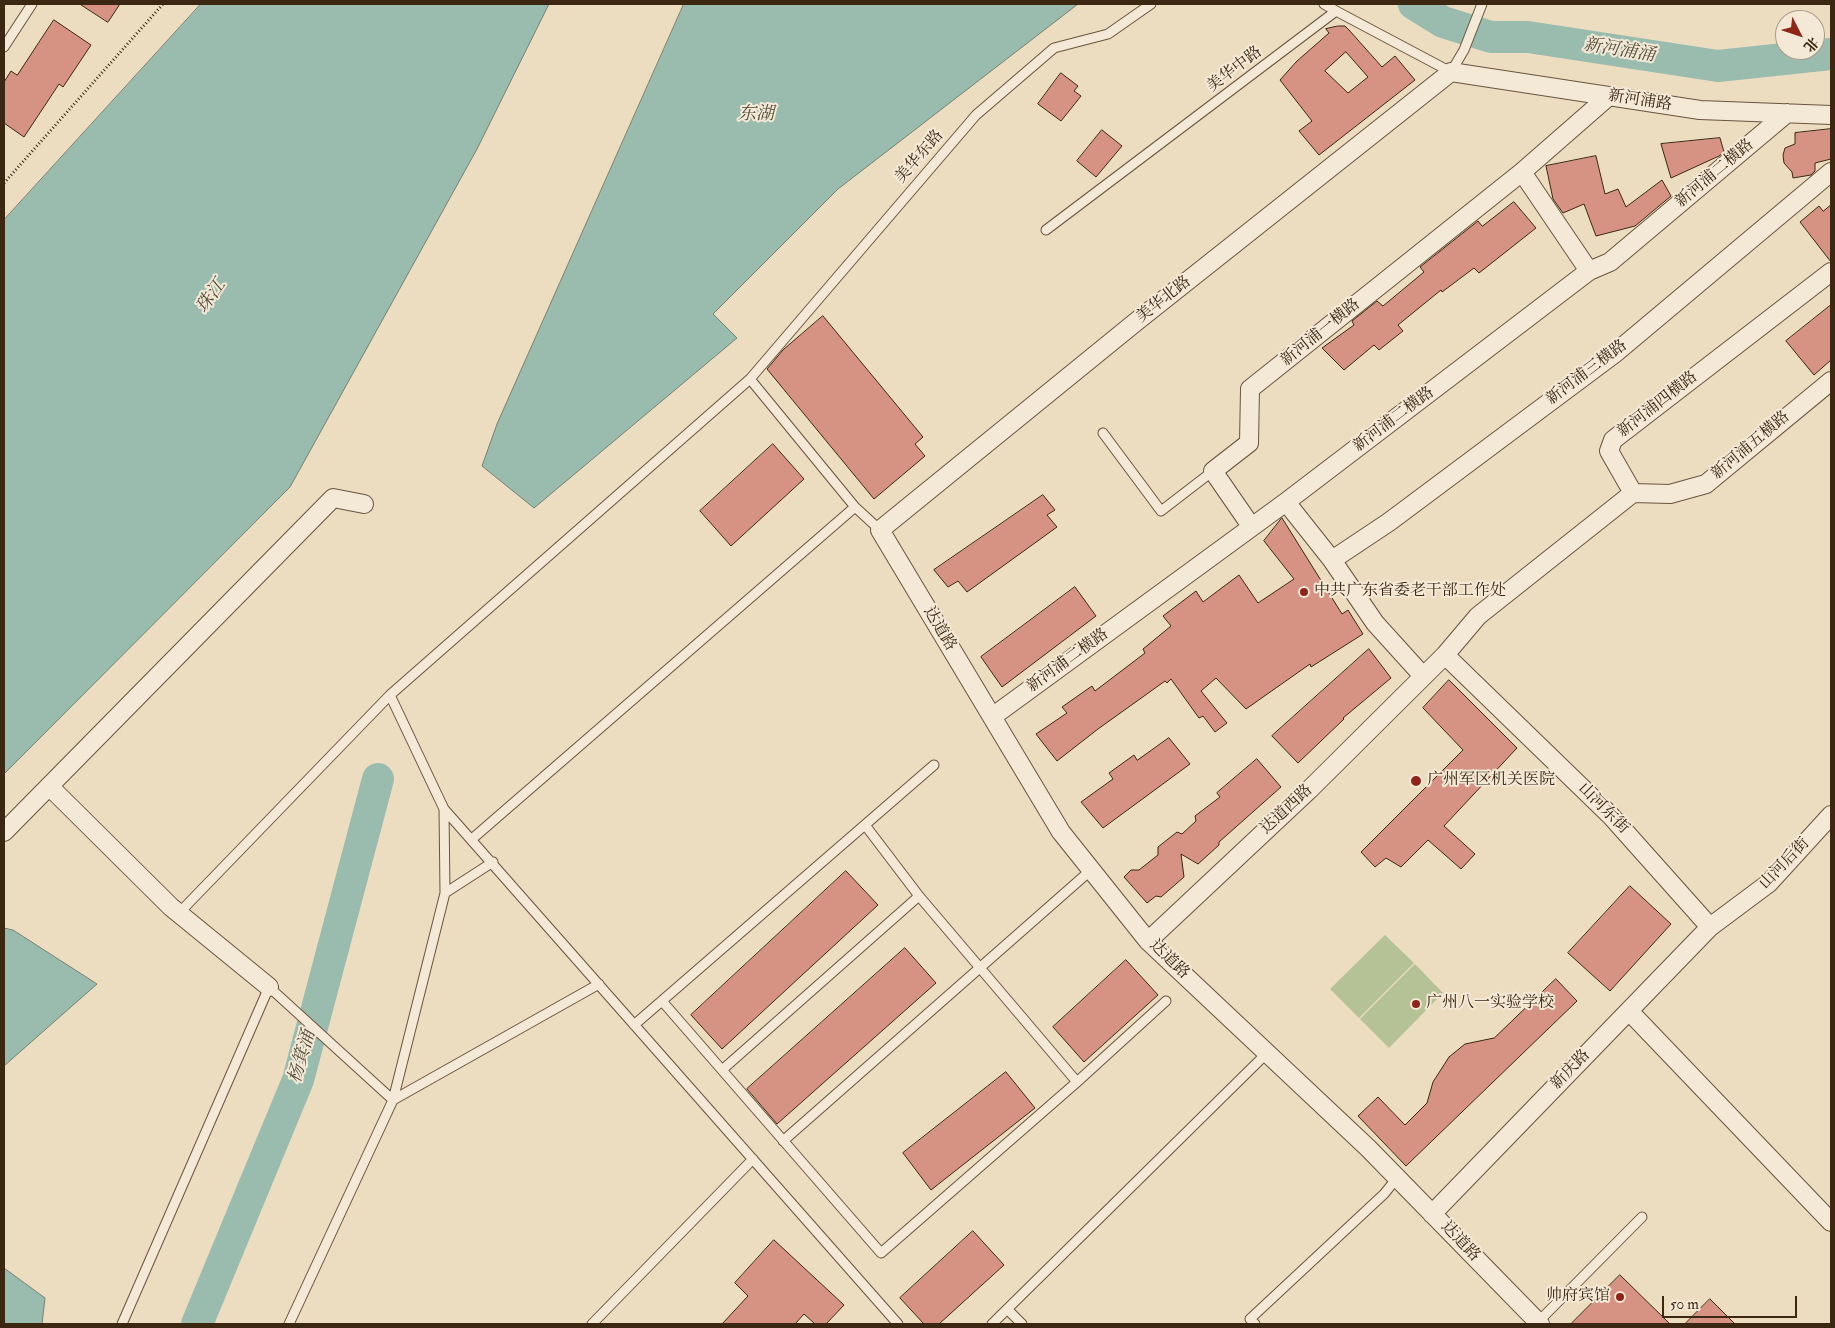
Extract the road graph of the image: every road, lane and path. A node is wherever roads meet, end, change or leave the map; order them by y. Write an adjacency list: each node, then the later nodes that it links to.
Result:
1 (32, 4): 7 (lane)
2 (163, 4): 14 (path)
3 (1151, 4): 18 (lane, 美华东路)
4 (1324, 4): 6 (lane)
5 (1480, 8): 8 (lane)
6 (1336, 11): 8 (lane); 15 (lane, 美华中路)
7 (4, 47)
8 (1451, 72): 9 (street, 新河浦路); 27 (street, 美华北路)
9 (1609, 96): 10 (street, 新河浦路); 12 (street)
10 (1787, 113): 11 (street, 新河浦路); 16 (street, 新河浦二横路)
11 (1831, 115)
12 (1522, 172): 16 (street); 21 (street, 新河浦一横路)
13 (1831, 172): 28 (street, 新河浦三横路)
14 (4, 183)
15 (1046, 230)
16 (1590, 271): 23 (street, 新河浦二横路)
17 (1831, 272): 22 (street, 新河浦四横路)
18 (750, 379): 25 (lane); 31 (lane, 美华东路)
19 (1831, 381): 22 (street, 新河浦五横路)
20 (1103, 433): 21 (lane)
21 (1213, 471): 26 (street)
22 (1633, 493): 29 (street)
23 (1286, 502): 26 (street, 新河浦二横路); 28 (street)
24 (364, 504): 34 (street)
25 (855, 507): 27 (lane); 39 (lane)
26 (1251, 526): 32 (street, 新河浦二横路)
27 (880, 530): 32 (street, 达道路)
28 (1332, 560): 30 (street)
29 (1445, 655): 30 (street); 45 (street, 山河东街)
30 (1423, 676): 46 (street, 达道西路)
31 (390, 695): 35 (lane); 44 (lane, 美华东路)
32 (992, 717): 41 (street, 达道路)
33 (934, 765): 37 (lane)
34 (49, 786): 38 (street); 44 (street)
35 (444, 809): 39 (lane); 42 (lane)
36 (1831, 815): 45 (street, 山河后街)
37 (865, 825): 43 (lane); 50 (lane)
38 (4, 832)
39 (472, 839): 40 (lane)
40 (493, 862): 42 (lane); 48 (lane)
41 (1091, 870): 46 (street, 达道路); 47 (lane)
42 (445, 893): 57 (lane)
43 (920, 896): 47 (lane); 55 (lane)
44 (179, 913): 49 (street)
45 (1710, 927): 52 (street, 新庆路)
46 (1148, 941): 54 (street, 达道路)
47 (980, 968): 56 (lane); 58 (lane)
48 (599, 984): 53 (lane); 57 (lane)
49 (269, 987): 57 (lane); 66 (lane)
50 (662, 1001): 53 (lane); 55 (lane)
51 (1166, 1001): 56 (lane)
52 (1629, 1011): 61 (street, 新庆路); 63 (street)
53 (634, 1025): 59 (lane)
54 (1267, 1053): 60 (street, 达道路); 64 (lane)
55 (722, 1070): 58 (lane)
56 (1076, 1082): 58 (lane)
57 (393, 1100): 67 (lane)
58 (784, 1141)
59 (753, 1159): 68 (lane); 69 (lane)
60 (1397, 1178): 61 (street, 达道路); 72 (lane)
61 (1432, 1214): 65 (street, 达道路)
62 (1642, 1217): 65 (lane)
63 (1831, 1222)
64 (1007, 1309): 70 (lane); 71 (lane)
65 (1539, 1323)
66 (122, 1324)
67 (289, 1324)
68 (592, 1324)
69 (898, 1324)
70 (992, 1324)
71 (1022, 1324)
72 (1255, 1324)

